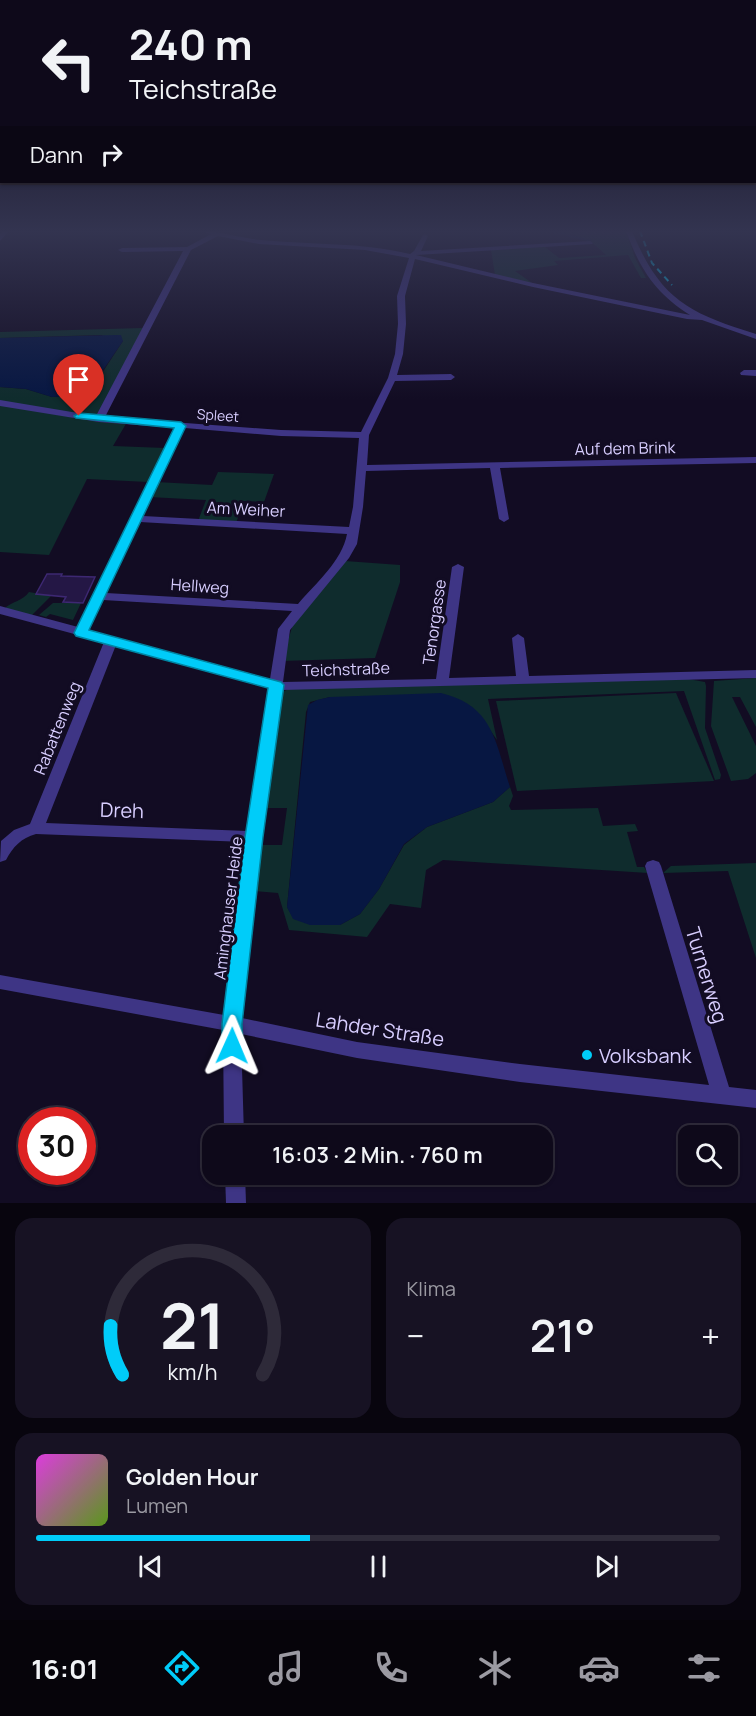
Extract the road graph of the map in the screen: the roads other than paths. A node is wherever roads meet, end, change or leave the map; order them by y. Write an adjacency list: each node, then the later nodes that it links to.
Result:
1 (168, 287): 12 (street)
2 (403, 287): 10 (street, Aminghauser Heide)
3 (545, 287): 5 (street)
4 (659, 287): 5 (street)
5 (703, 318): 6 (street)
6 (756, 337)
7 (744, 373): 8 (street)
8 (756, 373)
9 (451, 377): 10 (street)
10 (392, 378): 14 (street, Aminghauser Heide)
11 (0, 403): 12 (street, Spleet)
12 (99, 419): 13 (street, Spleet)
13 (181, 426): 14 (street, Spleet); 18 (street)
14 (364, 435): 17 (street, Aminghauser Heide)
15 (756, 460): 16 (street, Auf dem Brink)
16 (494, 465): 17 (street, Auf dem Brink); 19 (street)
17 (361, 468): 20 (street, Aminghauser Heide)
18 (136, 519): 20 (street, Am Weiher); 22 (street)
19 (504, 519)
20 (354, 531): 23 (street, Aminghauser Heide)
21 (458, 567): 31 (street, Tenorgasse)
22 (98, 596): 23 (street, Hellweg); 26 (street)
23 (299, 608): 32 (street, Aminghauser Heide)
24 (6, 612): 25 (street); 26 (street, Teichstraße)
25 (0, 624)
26 (81, 633): 28 (street, Teichstraße)
27 (519, 638): 30 (street)
28 (111, 641): 32 (street, Teichstraße); 33 (street, Rabattenweg)
29 (756, 674): 30 (street, Teichstraße)
30 (524, 679): 31 (street, Teichstraße)
31 (442, 682): 32 (street, Teichstraße)
32 (276, 685): 34 (street, Aminghauser Heide)
33 (36, 828): 34 (street, Dreh); 35 (street)
34 (254, 837): 38 (street, Aminghauser Heide)
35 (0, 856)
36 (653, 866): 39 (street, Turnerweg)
37 (0, 982): 38 (street, Lahder Straße)
38 (232, 1024): 39 (street, Lahder Straße); 41 (street, Aminghauser Heide)
39 (722, 1096): 40 (street, Lahder Straße)
40 (756, 1099)
41 (234, 1125)
42 (235, 1185): 43 (street)
43 (236, 1203)

